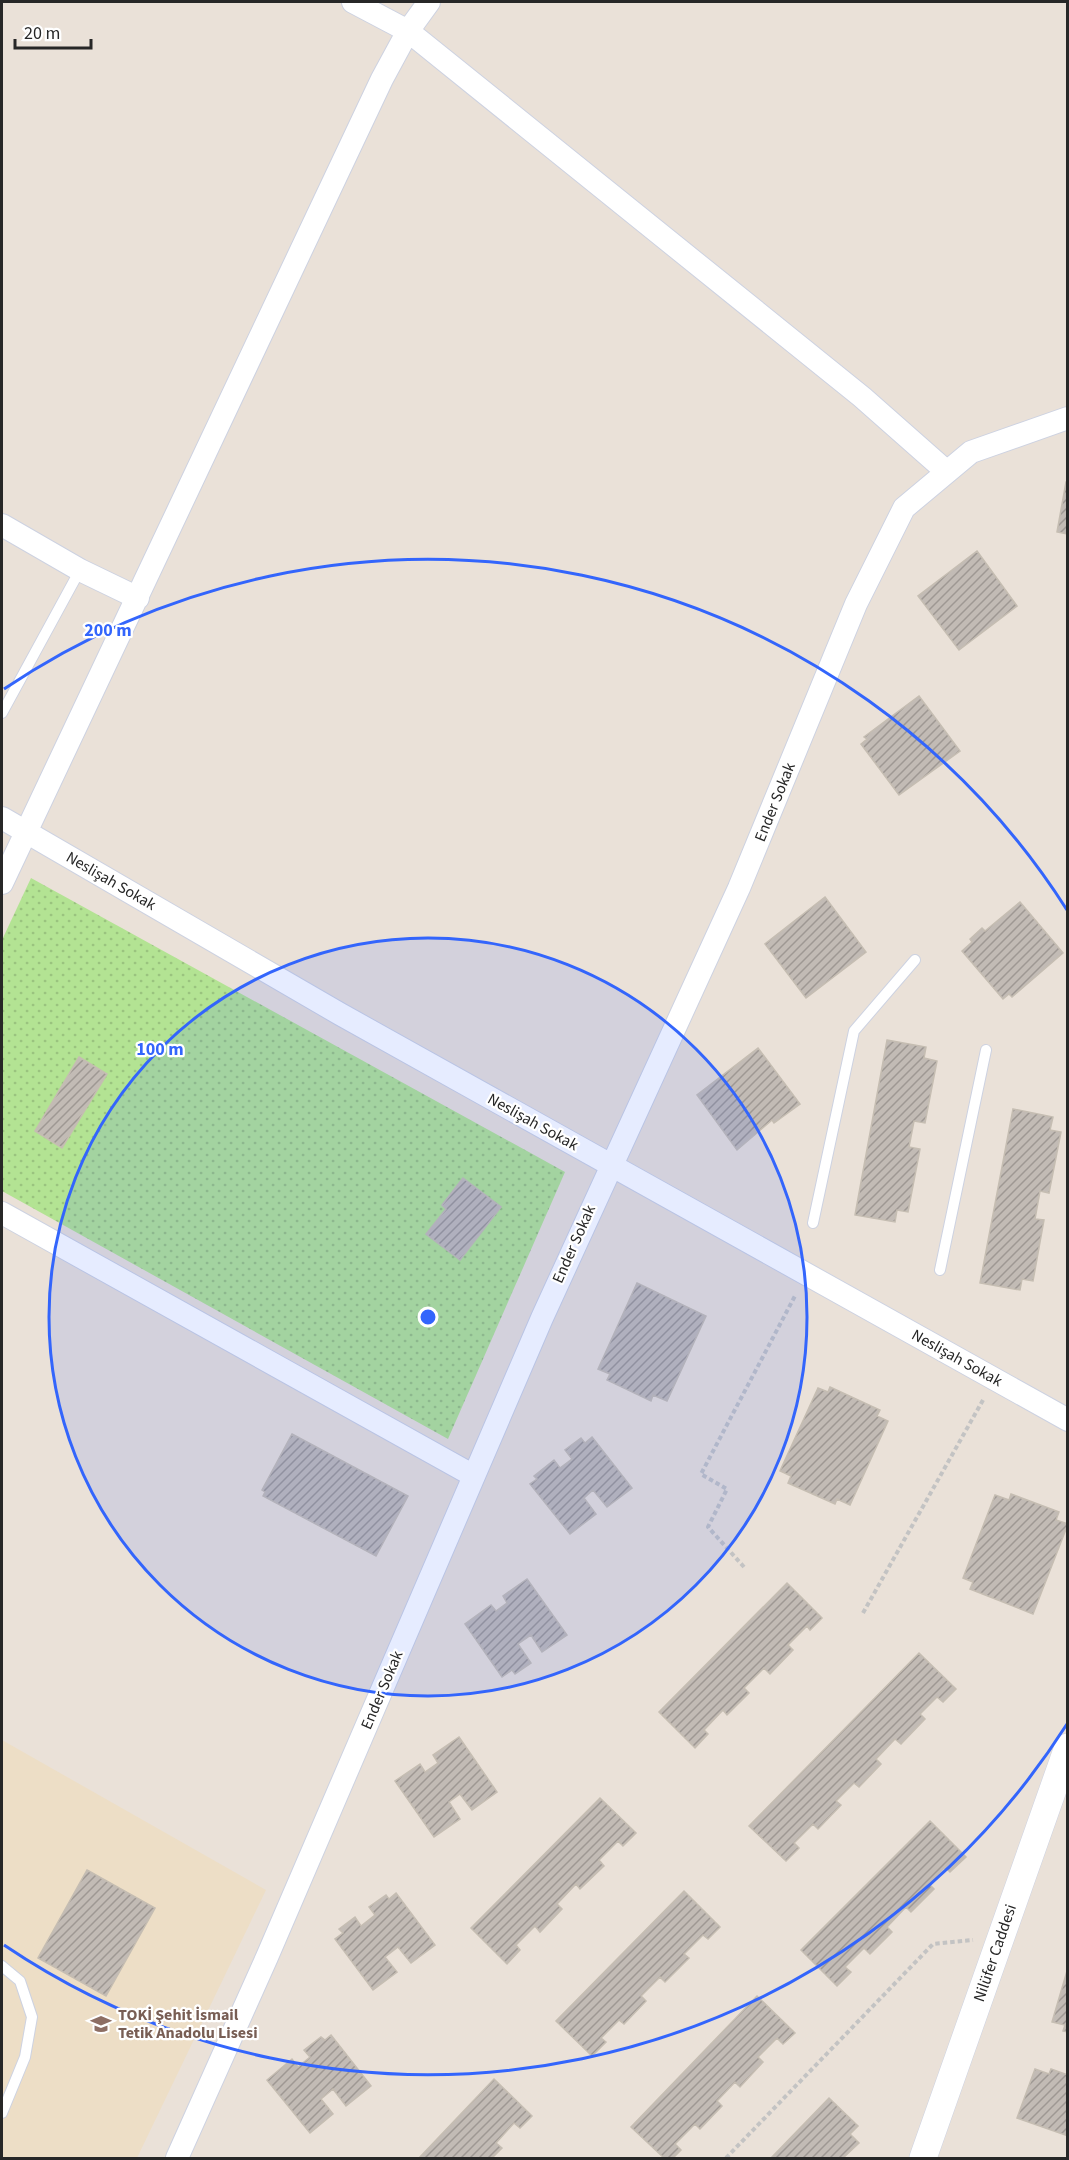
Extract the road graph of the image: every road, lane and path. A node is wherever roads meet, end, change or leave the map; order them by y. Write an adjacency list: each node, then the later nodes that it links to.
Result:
1 (353, 2): 3 (street)
2 (429, 2): 3 (street)
3 (408, 31): 5 (street); 8 (street)
4 (1068, 417): 5 (street, Ender Sokak)
5 (946, 472): 15 (street, Ender Sokak)
6 (2, 525): 7 (street)
7 (80, 570): 8 (street); 9 (lane)
8 (138, 598): 11 (street)
9 (2, 713)
10 (2, 818): 11 (street, Neslişah Sokak)
11 (26, 832): 12 (street); 15 (street, Neslişah Sokak)
12 (2, 883)
13 (915, 960): 17 (lane)
14 (986, 1050): 18 (lane)
15 (610, 1165): 19 (street, Neslişah Sokak); 22 (street, Ender Sokak)
16 (2, 1213): 22 (street)
17 (813, 1223)
18 (940, 1270)
19 (806, 1274): 20 (street, Neslişah Sokak); 23 (path)
20 (995, 1379): 21 (street, Neslişah Sokak); 24 (path)
21 (1068, 1420)
22 (474, 1476): 29 (street, Ender Sokak)
23 (744, 1567)
24 (863, 1613)
25 (1068, 1748): 26 (street, Nilüfer Caddesi)
26 (1001, 1936): 30 (path); 31 (street, Nilüfer Caddesi)
27 (2, 1966): 28 (lane)
28 (2, 2113)
29 (177, 2158)
30 (726, 2158)
31 (923, 2158)

